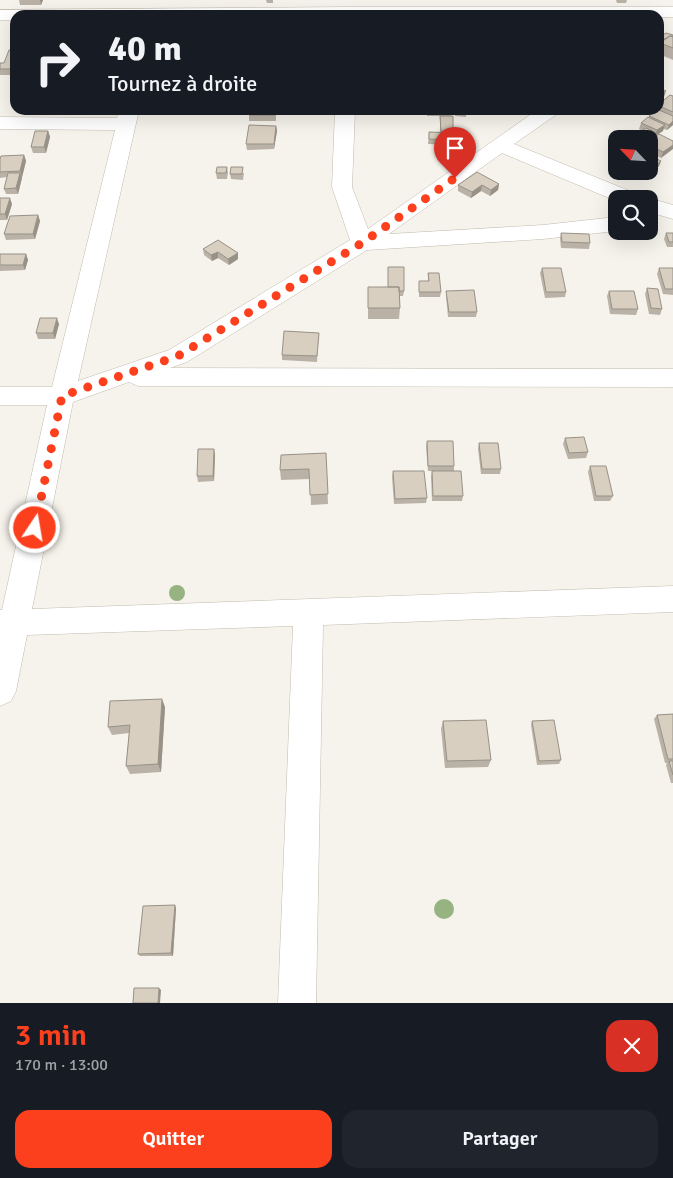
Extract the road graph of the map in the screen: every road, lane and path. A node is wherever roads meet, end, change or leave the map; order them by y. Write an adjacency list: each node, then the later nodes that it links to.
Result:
1 (350, 9): 2 (street); 3 (street)
2 (530, 9): 4 (street)
3 (149, 10)
4 (578, 10)
5 (346, 115): 16 (street)
6 (543, 115): 9 (street)
7 (127, 117): 8 (street); 20 (street)
8 (0, 123)
9 (501, 146): 10 (street); 16 (street)
10 (608, 190)
11 (658, 208): 12 (street)
12 (673, 212)
13 (673, 217): 14 (street)
14 (658, 219)
15 (608, 225): 16 (street)
16 (362, 243): 17 (street)
17 (117, 377): 18 (street); 20 (street)
18 (673, 378)
19 (0, 396): 20 (street)
20 (62, 396): 23 (street)
21 (673, 599): 22 (street)
22 (308, 611): 23 (street); 25 (street)
23 (8, 623): 24 (street)
24 (0, 691)
25 (297, 1003)

